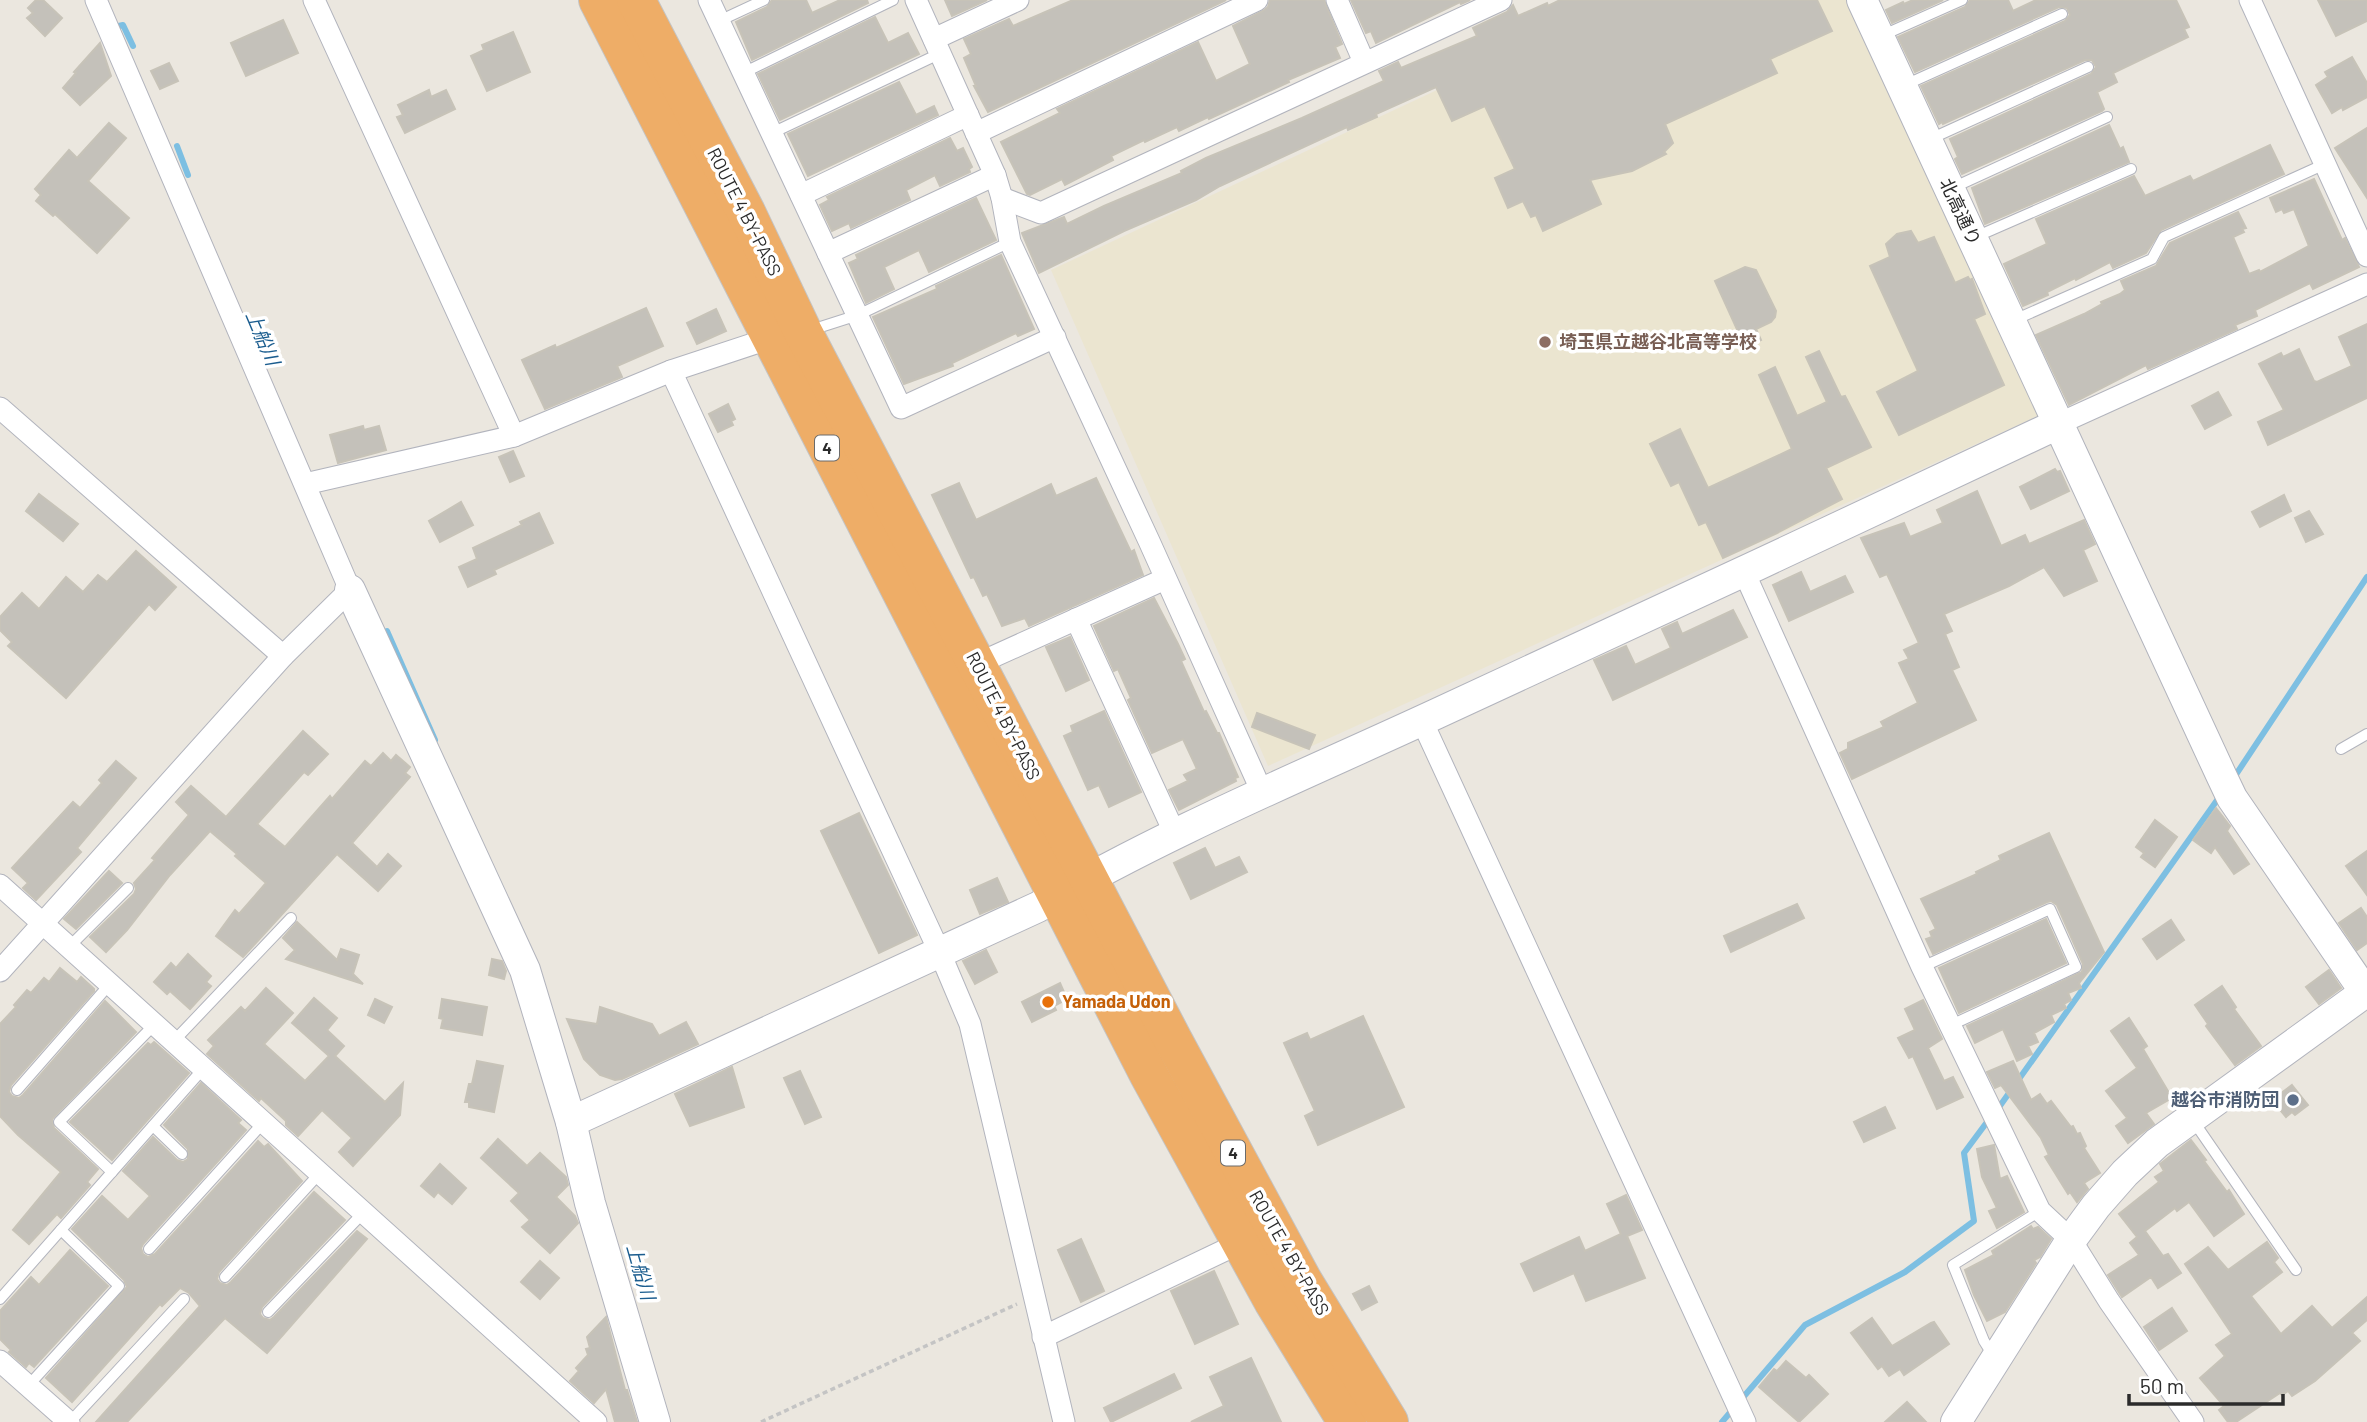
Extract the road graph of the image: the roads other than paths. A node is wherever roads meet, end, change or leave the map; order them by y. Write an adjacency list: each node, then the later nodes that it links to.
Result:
1 (96, 0): 47 (street)
2 (314, 0): 46 (street)
3 (598, 0): 41 (highway, ROUTE 4 BY-PASS / 4)
4 (636, 0): 41 (highway, ROUTE 4 BY-PASS / 4)
5 (709, 0): 17 (street)
6 (764, 0): 17 (lane)
7 (893, 0): 22 (lane)
8 (916, 0): 19 (street)
9 (1018, 0): 19 (street)
10 (1257, 0): 25 (street)
11 (1337, 0): 20 (street)
12 (1501, 0): 20 (street)
13 (1862, 0): 18 (street, 北高通り)
14 (1962, 0): 18 (lane)
15 (2250, 0): 28 (street)
16 (2062, 15): 23 (lane)
17 (719, 21): 22 (street)
18 (1879, 37): 23 (street, 北高通り)
19 (937, 46): 25 (street); 26 (lane)
20 (1364, 62): 33 (street)
21 (2088, 67): 27 (lane)
22 (743, 73): 26 (street)
23 (1902, 87): 27 (street, 北高通り)
24 (2107, 117): 31 (lane)
25 (972, 124): 30 (street); 32 (street)
26 (772, 133): 32 (street)
27 (1927, 141): 31 (street, 北高通り)
28 (2325, 164): 37 (street); 40 (lane)
29 (2131, 169): 34 (lane)
30 (995, 175): 33 (street); 36 (street)
31 (1949, 189): 34 (street, 北高通り)
32 (801, 195): 36 (street)
33 (1002, 198): 35 (street)
34 (1972, 239): 40 (street, 北高通り)
35 (1010, 242): 39 (lane); 42 (street)
36 (828, 253): 39 (street)
37 (2367, 256)
38 (2367, 284): 45 (street)
39 (858, 315): 41 (lane); 42 (street)
40 (2011, 322): 45 (street, 北高通り)
41 (787, 335): 43 (street); 53 (highway, ROUTE 4 BY-PASS / 4); 62 (highway, ROUTE 4 BY-PASS / 4)
42 (1055, 337): 49 (street)
43 (671, 372): 46 (street); 66 (street)
44 (0, 408): 52 (street)
45 (2058, 424): 48 (street); 70 (street, 北高通り)
46 (514, 436): 47 (street)
47 (304, 484): 50 (street)
48 (1744, 572): 54 (street); 67 (street)
49 (1165, 579): 51 (street); 57 (street)
50 (349, 590): 52 (street); 77 (street)
51 (1076, 619): 53 (street); 58 (street)
52 (283, 656): 64 (street)
53 (977, 664): 59 (highway, ROUTE 4 BY-PASS / 4)
54 (1422, 721): 57 (street); 98 (street)
55 (2367, 734): 56 (lane)
56 (2341, 749)
57 (1262, 792): 58 (street)
58 (1175, 834): 59 (street)
59 (1089, 878): 62 (street); 104 (highway, ROUTE 4 BY-PASS / 4)
60 (0, 885): 64 (street)
61 (128, 888): 65 (lane)
62 (1056, 897): 66 (street); 87 (highway, ROUTE 4 BY-PASS / 4)
63 (291, 918): 73 (lane)
64 (42, 924): 65 (street); 68 (street)
65 (68, 948): 69 (street)
66 (940, 953): 77 (street); 94 (street)
67 (1922, 967): 72 (street); 72 (lane)
68 (0, 971)
69 (109, 985): 71 (street); 75 (lane)
70 (2366, 991): 76 (street)
71 (154, 1025): 73 (street); 81 (lane)
72 (1950, 1026): 83 (street)
73 (173, 1042): 74 (street)
74 (203, 1069): 78 (street); 79 (lane)
75 (18, 1090)
76 (2191, 1117): 86 (street); 89 (lane)
77 (581, 1118): 101 (street)
78 (263, 1123): 82 (street); 88 (lane)
79 (153, 1126): 80 (lane); 81 (lane)
80 (182, 1154)
81 (111, 1172): 85 (lane)
82 (319, 1174): 84 (street); 90 (lane)
83 (2040, 1211): 86 (street); 95 (lane)
84 (363, 1213): 93 (lane); 100 (street)
85 (61, 1230): 92 (lane); 97 (lane)
86 (2071, 1240): 95 (street); 106 (street)
87 (1240, 1243): 94 (street); 103 (highway, ROUTE 4 BY-PASS / 4)
88 (149, 1249)
89 (2296, 1269)
90 (225, 1277)
91 (184, 1299): 99 (lane)
92 (0, 1300)
93 (268, 1312)
94 (1044, 1337): 102 (street)
95 (1996, 1360): 105 (street)
96 (0, 1361): 97 (street)
97 (29, 1386): 99 (street)
98 (1740, 1411)
99 (70, 1422)
100 (596, 1422)
101 (655, 1422)
102 (1064, 1422)
103 (1347, 1422)
104 (1389, 1422)
105 (1956, 1422)
106 (2193, 1422)

